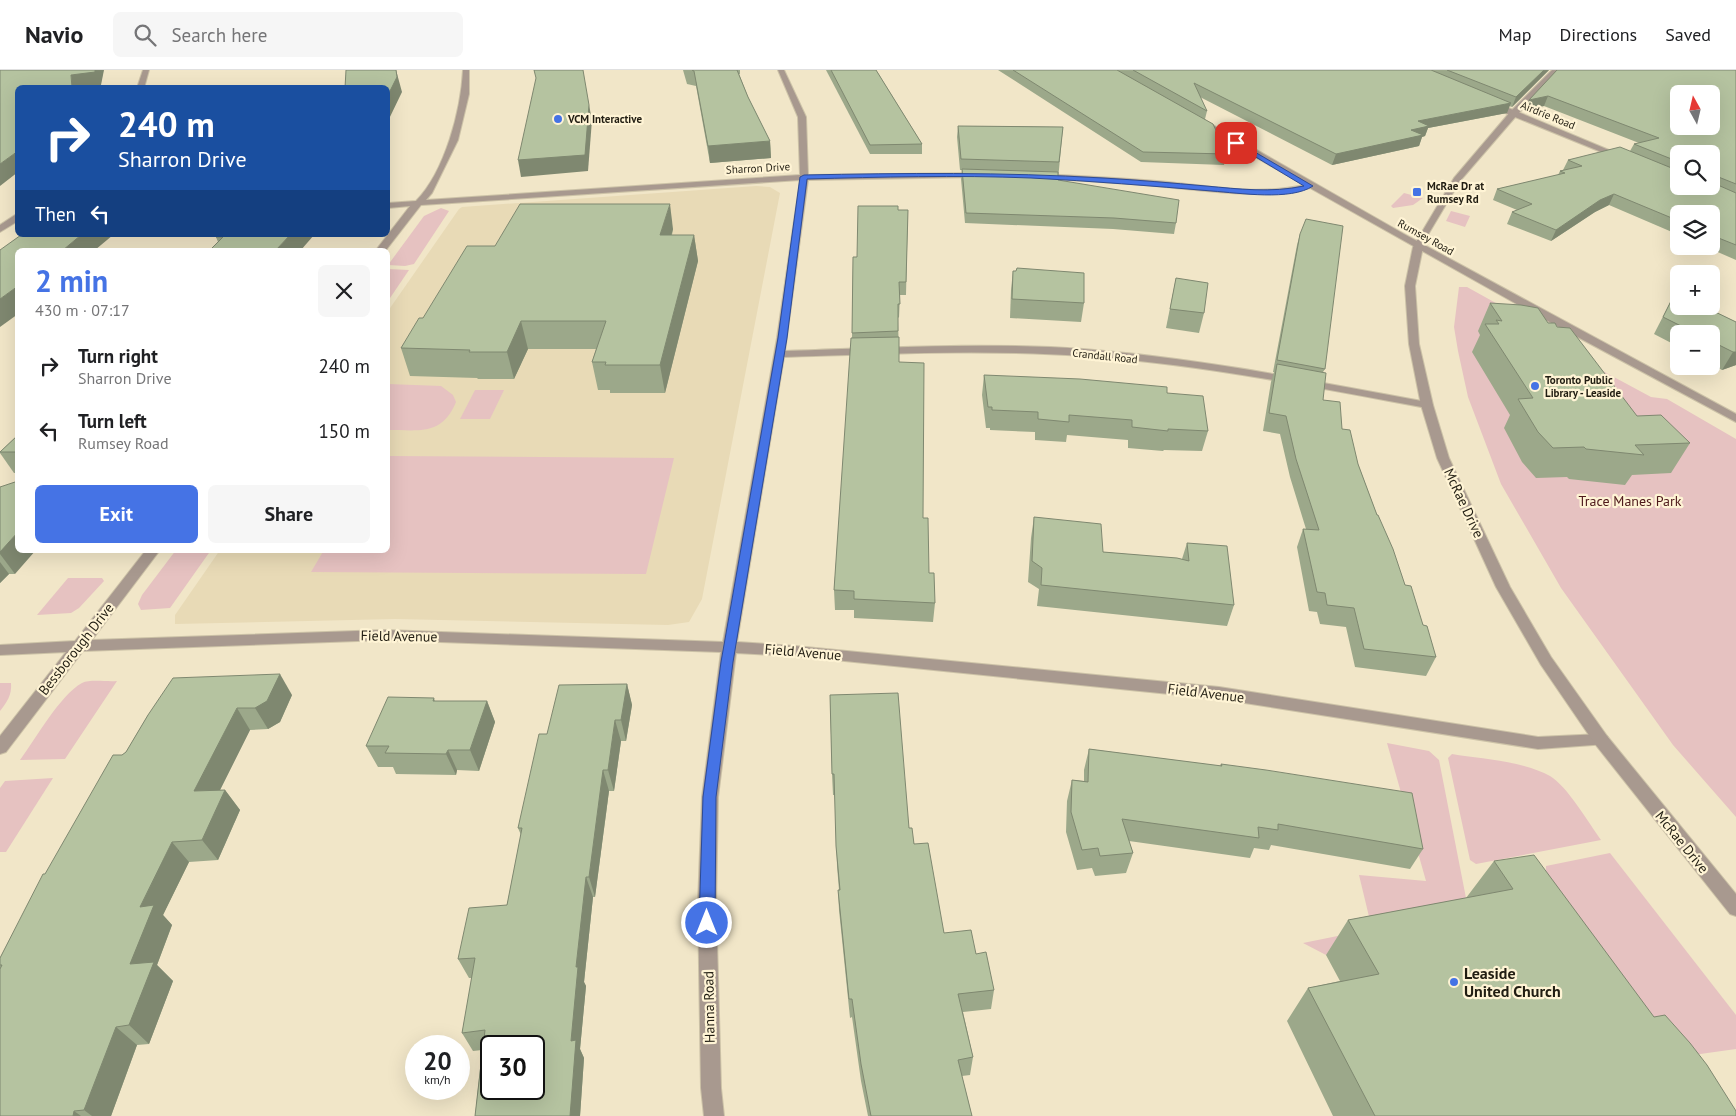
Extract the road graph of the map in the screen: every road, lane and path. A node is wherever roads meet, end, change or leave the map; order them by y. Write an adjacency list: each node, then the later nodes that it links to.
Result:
1 (146, 70): 5 (street)
2 (466, 70): 14 (street)
3 (781, 70): 12 (street, Hanna Road)
4 (1556, 70): 7 (street, McRae Drive)
5 (141, 85)
6 (1483, 100): 7 (street, Airdrie Road)
7 (1514, 113): 9 (street, Airdrie Road); 18 (street, McRae Drive)
8 (1190, 116): 13 (street, Rumsey Road)
9 (1634, 162)
10 (990, 175): 12 (street, Sharron Drive)
11 (1030, 176): 13 (street)
12 (804, 177): 14 (street, Sharron Drive); 20 (street, Hanna Road)
13 (1310, 186): 18 (street, Rumsey Road)
14 (421, 202): 15 (street, Sharron Drive); 19 (street)
15 (390, 205)
16 (15, 218): 17 (street)
17 (0, 229)
18 (1418, 247): 21 (street, McRae Drive); 22 (street, Rumsey Road)
19 (383, 248)
20 (779, 354): 21 (street, Crandall Road); 25 (street, Hanna Road)
21 (1427, 405): 27 (street, McRae Drive)
22 (1736, 419)
23 (151, 553): 24 (street, Bessborough Drive)
24 (78, 645): 25 (street, Field Avenue); 26 (street, Field Avenue); 28 (street, Bessborough Drive)
25 (729, 646): 27 (street, Field Avenue); 30 (street, Hanna Road)
26 (0, 650)
27 (1601, 740): 29 (street, McRae Drive)
28 (0, 748)
29 (1736, 908)
30 (714, 1116)

